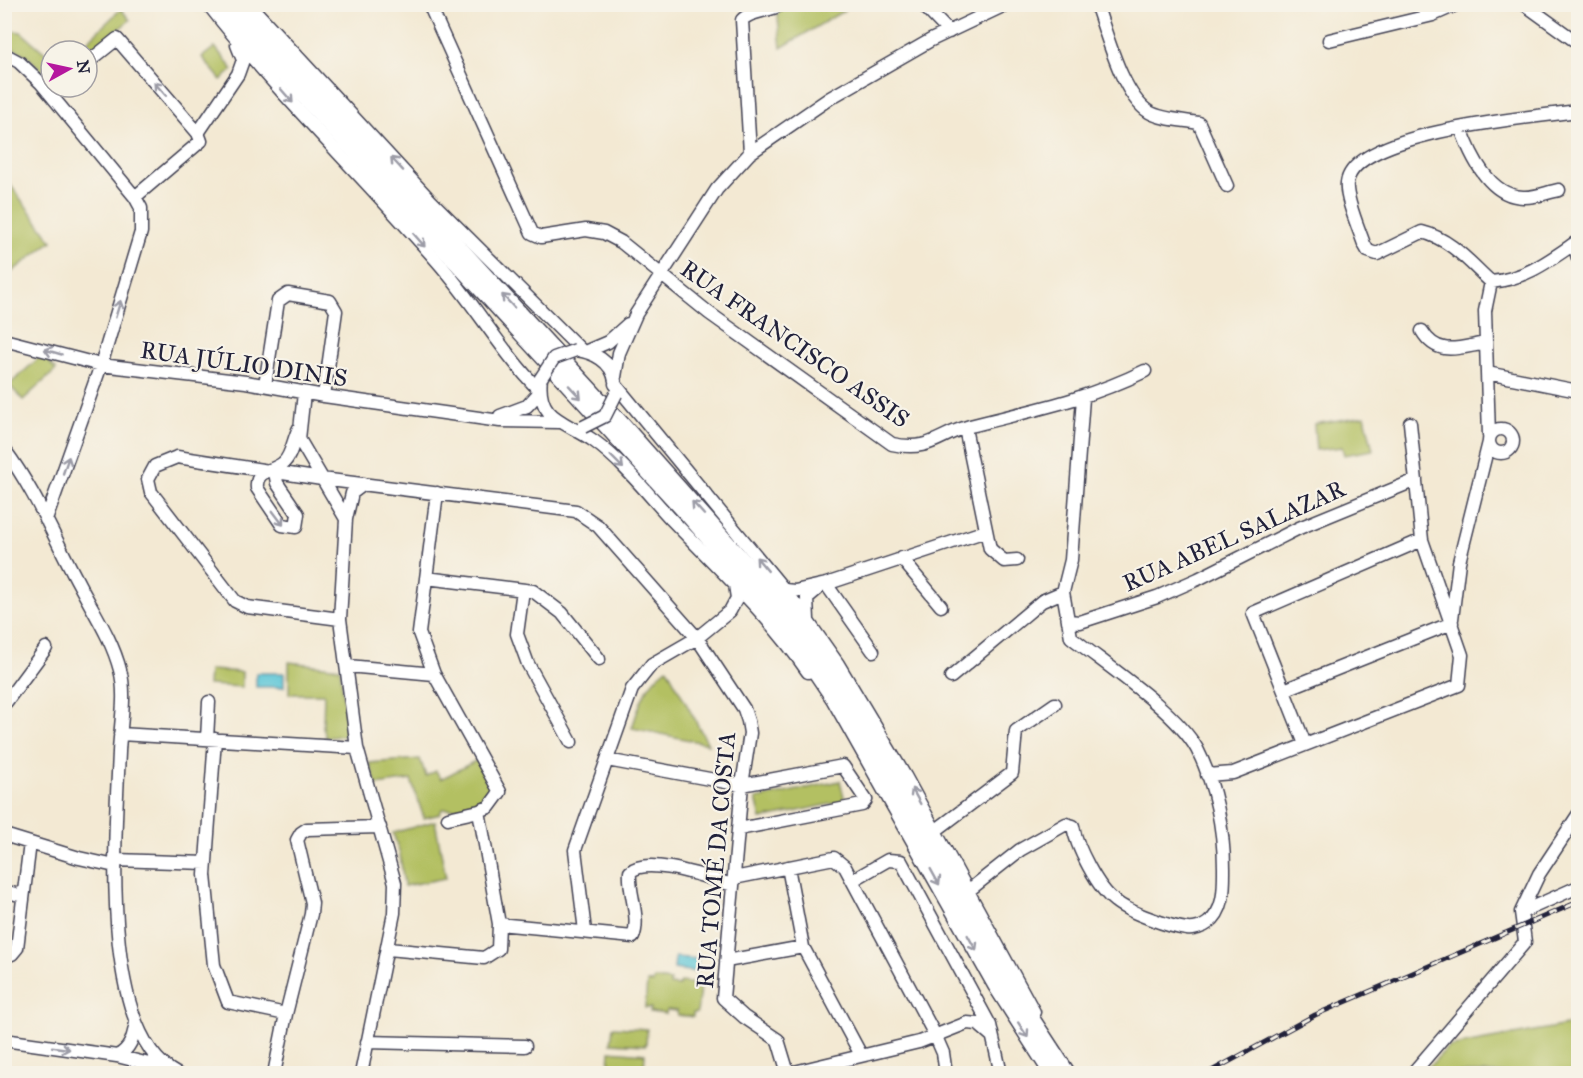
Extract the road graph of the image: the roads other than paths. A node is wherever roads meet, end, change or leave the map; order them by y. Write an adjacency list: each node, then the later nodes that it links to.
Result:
1 (208, 4): 13 (street)
2 (219, 4): 102 (main road, one-way to 102)
3 (235, 4): 134 (main road, one-way to 3)
4 (429, 4): 31 (street, RUA FRANCISCO ASSIS)
5 (782, 4): 25 (street)
6 (922, 4): 12 (street)
7 (1007, 4): 12 (street)
8 (1096, 4): 26 (street)
9 (1458, 4): 14 (street)
10 (1524, 4): 15 (street)
11 (254, 7): 37 (street, one-way to 11)
12 (949, 32): 25 (street)
13 (231, 34): 18 (street); 19 (street)
14 (1329, 40)
15 (1578, 43)
16 (99, 53): 24 (street, one-way to 16)
17 (4, 54): 20 (street)
18 (266, 72): 19 (street); 43 (street, one-way to 43)
19 (238, 74): 24 (street)
20 (39, 79)
21 (60, 99): 28 (street)
22 (1578, 111): 23 (street)
23 (1461, 128): 27 (street); 32 (street)
24 (198, 133): 28 (street)
25 (750, 153): 31 (street)
26 (1227, 186)
27 (1560, 190)
28 (135, 196): 38 (street, one-way to 28)
29 (1576, 243): 30 (street); 32 (street)
30 (1578, 258)
31 (660, 275): 33 (street); 52 (street, RUA FRANCISCO ASSIS)
32 (1491, 282): 36 (street)
33 (636, 314): 37 (street); 42 (street)
34 (1422, 331): 36 (street)
35 (4, 340): 38 (street, RUA JÚLIO DINIS, one-way to 35)
36 (1486, 343): 40 (street)
37 (582, 351): 42 (street); 43 (street, bridge)
38 (101, 365): 41 (street, RUA JÚLIO DINIS); 63 (street, one-way to 38)
39 (1145, 371): 47 (street, RUA FRANCISCO ASSIS)
40 (1487, 373): 44 (street); 80 (street)
41 (265, 385): 45 (street, RUA JÚLIO DINIS); 46 (street)
42 (615, 385): 50 (street, bridge); 72 (street, one-way to 42)
43 (540, 387): 48 (street, RUA JÚLIO DINIS); 50 (street)
44 (1578, 391)
45 (304, 393): 46 (street, RUA JÚLIO DINIS); 51 (street)
46 (324, 396): 48 (street, RUA JÚLIO DINIS)
47 (1083, 398): 52 (street, RUA FRANCISCO ASSIS); 73 (street)
48 (480, 418): 50 (street, RUA JÚLIO DINIS)
49 (1410, 423): 58 (street)
50 (571, 425): 69 (street, one-way to 69)
51 (299, 427): 54 (street); 55 (street)
52 (965, 428): 64 (street)
53 (4, 449): 63 (street)
54 (306, 452): 56 (street); 57 (street)
55 (273, 475): 56 (street, RUA TOMÉ DA COSTA); 60 (street); 60 (street); 60 (street, one-way to 55); 77 (street, RUA TOMÉ DA COSTA)
56 (294, 475): 57 (street, RUA TOMÉ DA COSTA)
57 (322, 479): 59 (street, RUA TOMÉ DA COSTA); 62 (street)
58 (1416, 480): 65 (street); 78 (street, RUA ABEL SALAZAR)
59 (364, 484): 61 (street, RUA TOMÉ DA COSTA); 62 (street)
60 (261, 493)
61 (437, 494): 68 (street); 81 (street, RUA TOMÉ DA COSTA)
62 (346, 519): 77 (street)
63 (46, 520): 92 (street)
64 (986, 531): 66 (street); 67 (street)
65 (1422, 540): 80 (street); 88 (street)
66 (901, 558): 70 (street); 74 (street)
67 (1017, 560)
68 (426, 578): 71 (street); 86 (street)
69 (734, 583): 75 (street); 76 (street)
70 (826, 584): 72 (street); 79 (street); 83 (street)
71 (523, 590): 84 (street); 94 (street)
72 (784, 590): 79 (street)
73 (1063, 592): 78 (street); 87 (street)
74 (941, 606)
75 (758, 611): 76 (street); 102 (street)
76 (724, 617): 81 (street)
77 (340, 619): 85 (street)
78 (1068, 621): 98 (street)
79 (808, 622): 106 (street, one-way to 79)
80 (1452, 623): 88 (street); 95 (street)
81 (697, 638): 97 (street); 99 (street, RUA TOMÉ DA COSTA)
82 (46, 648): 89 (street)
83 (873, 651)
84 (599, 659)
85 (348, 666): 86 (street); 96 (street)
86 (434, 674): 100 (street)
87 (951, 677)
88 (1284, 690): 95 (street)
89 (4, 701)
90 (209, 702): 93 (street)
91 (1055, 704): 106 (street)
92 (120, 734): 93 (street); 109 (street)
93 (211, 739): 96 (street); 110 (street)
94 (571, 742)
95 (1305, 744): 98 (street)
96 (357, 748): 104 (street)
97 (607, 760): 99 (street); 120 (street)
98 (1207, 775): 116 (street)
99 (742, 785): 105 (street, RUA TOMÉ DA COSTA); 105 (street)
100 (479, 811): 103 (street); 119 (street)
101 (1578, 815): 118 (street)
102 (901, 817): 143 (main road, one-way to 143)
103 (448, 818)
104 (380, 827): 122 (street); 126 (street)
105 (739, 829): 113 (street, RUA TOMÉ DA COSTA)
106 (935, 831): 116 (street)
107 (4, 835): 108 (street)
108 (30, 843): 109 (street); 117 (street)
109 (115, 863): 110 (street); 127 (street)
110 (206, 863): 126 (street)
111 (788, 867): 112 (street); 113 (street); 121 (street)
112 (853, 880): 125 (street); 130 (street)
113 (734, 881): 120 (street); 124 (street, RUA TOMÉ DA COSTA)
114 (1578, 887): 118 (street)
115 (4, 891): 117 (street)
116 (968, 891): 134 (street)
117 (23, 896): 123 (street)
118 (1521, 912): 145 (street)
119 (499, 924): 120 (street); 122 (street)
120 (585, 931)
121 (803, 947): 124 (street); 135 (street)
122 (387, 949): 132 (street)
123 (4, 956)
124 (726, 961): 138 (street, RUA TOMÉ DA COSTA)
125 (976, 1001): 128 (street); 129 (street)
126 (286, 1014): 139 (street)
127 (136, 1023): 136 (street); 137 (street)
128 (967, 1023): 129 (street); 130 (street)
129 (992, 1036): 142 (street)
130 (936, 1037): 135 (street); 141 (street)
131 (4, 1041): 136 (street, one-way to 136)
132 (367, 1042): 133 (street); 140 (street)
133 (525, 1046)
134 (1050, 1047): 144 (main road)
135 (861, 1055): 138 (street)
136 (117, 1056): 137 (street)
137 (174, 1072)
138 (787, 1073)
139 (274, 1074)
140 (361, 1074)
141 (946, 1074)
142 (1001, 1074)
143 (1052, 1074)
144 (1068, 1074)
145 (1412, 1074)

